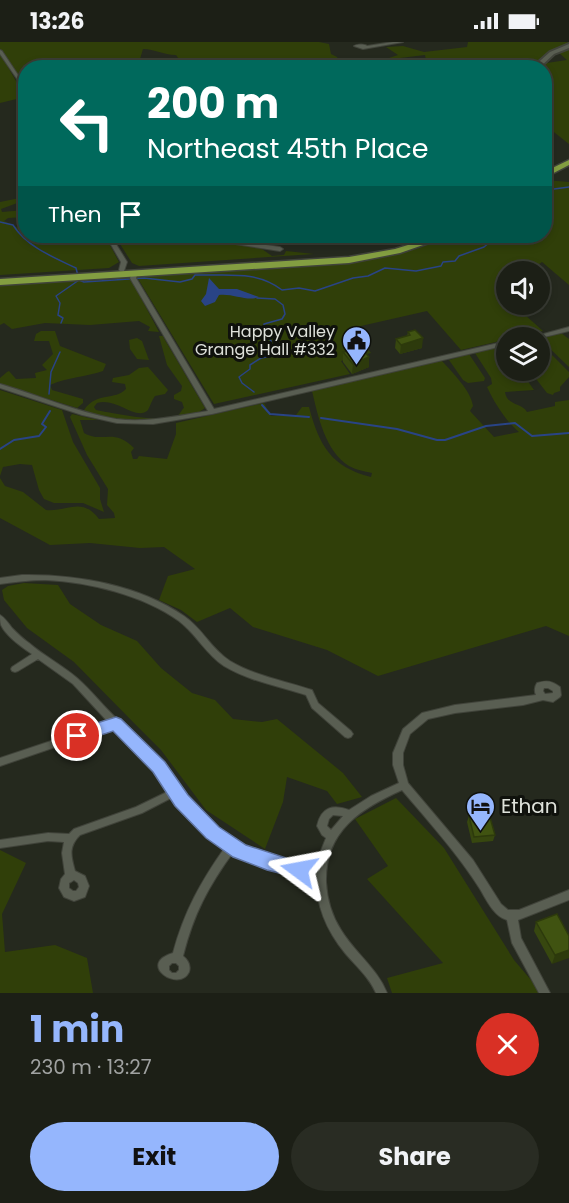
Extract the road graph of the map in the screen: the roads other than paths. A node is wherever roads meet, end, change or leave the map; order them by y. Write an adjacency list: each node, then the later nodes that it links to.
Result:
1 (401, 42): 2 (street)
2 (365, 46)
3 (569, 46): 5 (street)
4 (0, 51): 6 (street)
5 (544, 60)
6 (18, 79)
7 (569, 156): 9 (main road)
8 (569, 162): 10 (main road)
9 (552, 164)
10 (552, 172)
11 (113, 243): 16 (street)
12 (242, 243): 15 (street)
13 (402, 243): 19 (main road)
14 (424, 243): 19 (main road)
15 (280, 249)
16 (122, 270): 17 (main road); 18 (main road); 19 (main road)
17 (90, 274): 18 (main road); 20 (main road)
18 (111, 275): 19 (main road)
19 (137, 275): 25 (street)
20 (0, 280)
21 (569, 329): 22 (street)
22 (550, 334)
23 (496, 346): 25 (street)
24 (0, 386): 25 (street)
25 (212, 412)
26 (0, 581): 32 (street)
27 (0, 618): 28 (street)
28 (36, 656): 29 (street); 31 (street)
29 (15, 669)
30 (543, 697): 34 (street)
31 (116, 723): 33 (street); 35 (street)
32 (348, 734)
33 (0, 762)
34 (404, 785): 36 (street); 44 (street)
35 (176, 792): 38 (street); 40 (street)
36 (350, 815): 37 (street); 37 (street)
37 (332, 837): 41 (street)
38 (70, 838): 39 (street); 42 (street)
39 (0, 844)
40 (232, 846): 41 (street); 45 (street)
41 (319, 872): 46 (street)
42 (71, 877)
43 (569, 895): 44 (street)
44 (507, 915): 47 (street)
45 (177, 958)
46 (382, 993)
47 (545, 993)

